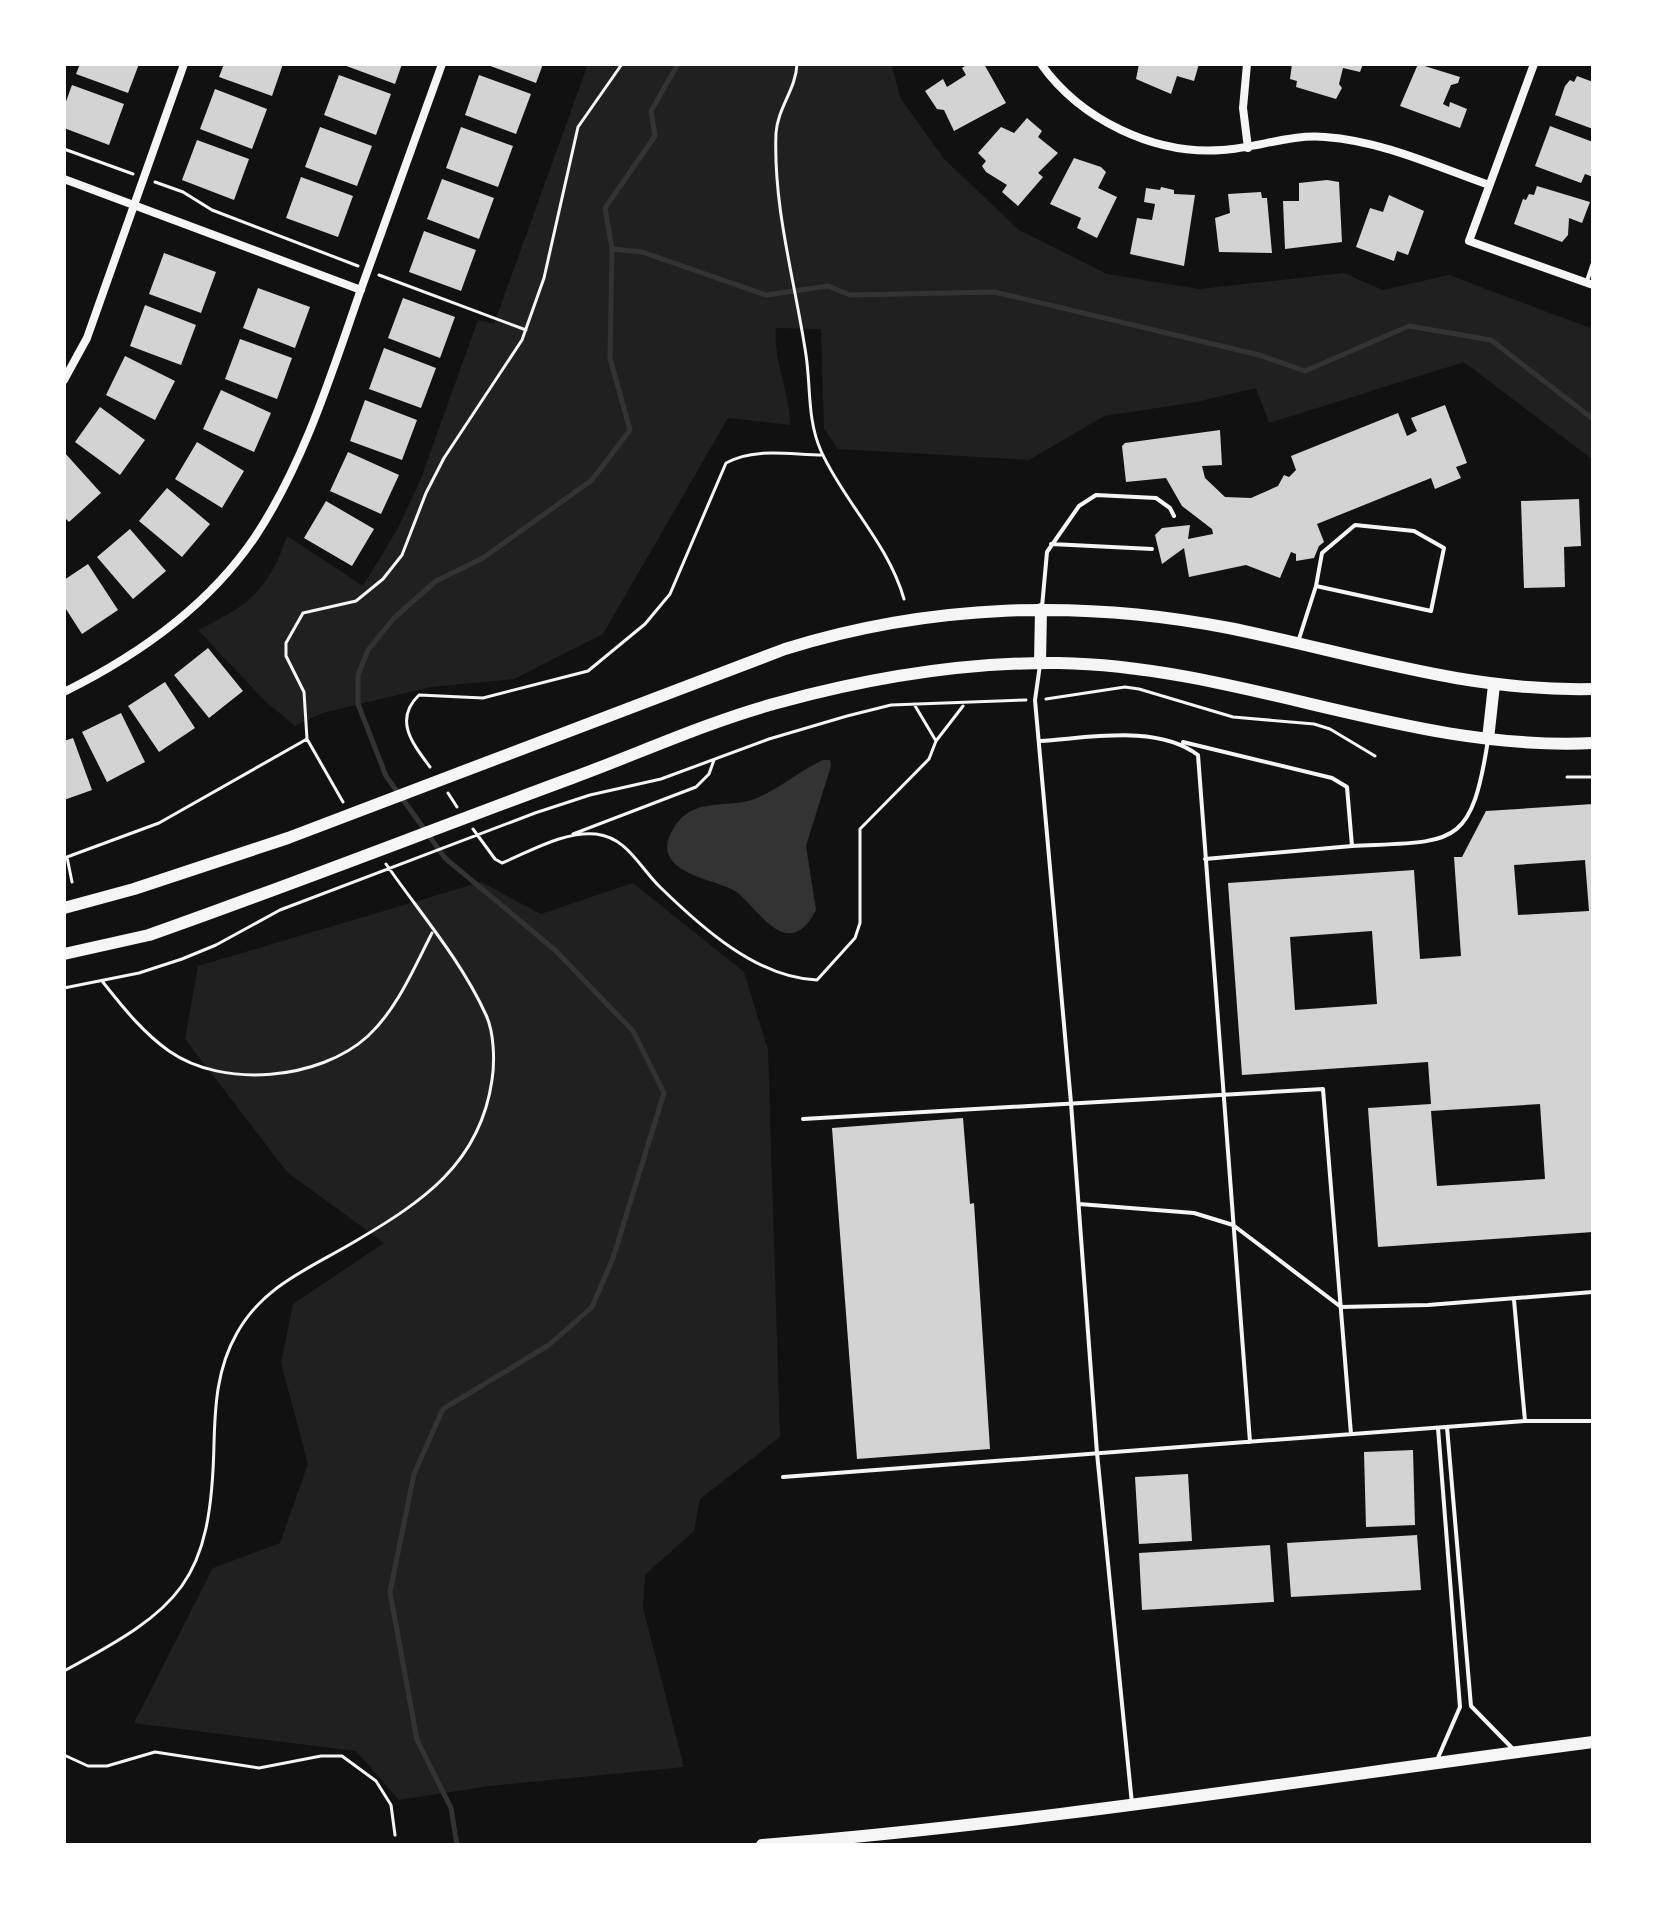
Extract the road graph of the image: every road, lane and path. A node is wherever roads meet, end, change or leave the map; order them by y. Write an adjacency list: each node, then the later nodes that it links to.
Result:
1 (184, 64): 10 (street)
2 (442, 64): 15 (street)
3 (622, 64): 18 (path)
4 (797, 64): 20 (path)
5 (1041, 64): 8 (street)
6 (1247, 64): 8 (street)
7 (1534, 64): 12 (street)
8 (1248, 148): 12 (street)
9 (64, 149): 10 (path)
10 (144, 178): 13 (street); 15 (path)
11 (64, 179): 13 (street)
12 (1489, 185): 16 (street)
13 (134, 205): 17 (street); 19 (street)
14 (1593, 263): 16 (lane)
15 (368, 271): 17 (street); 18 (path)
16 (1589, 284)
17 (361, 290): 31 (street)
18 (526, 330): 35 (path)
19 (64, 380)
20 (823, 455): 25 (path); 43 (path)
21 (1174, 516): 22 (lane)
22 (1051, 544): 23 (lane); 26 (lane)
23 (1152, 549)
24 (1316, 586): 24 (lane); 27 (lane)
25 (904, 599)
26 (1041, 609): 27 (main road); 28 (main road); 55 (main road)
27 (1297, 644): 29 (main road)
28 (1040, 663): 32 (lane); 36 (main road); 57 (main road)
29 (1494, 685): 30 (main road); 36 (main road)
30 (1593, 689)
31 (64, 692)
32 (1035, 700): 34 (path); 38 (lane); 41 (path)
33 (914, 704): 34 (path); 37 (path); 42 (path)
34 (964, 704): 37 (path)
35 (307, 739): 47 (path); 54 (path)
36 (1488, 739): 40 (main road); 51 (lane)
37 (936, 741): 50 (path)
38 (1040, 741): 39 (lane); 61 (lane)
39 (1181, 742): 51 (lane); 53 (lane)
40 (1593, 743)
41 (1375, 756)
42 (714, 760): 50 (path); 58 (path)
43 (435, 775)
44 (1567, 777): 45 (path)
45 (1593, 777)
46 (443, 787): 48 (path)
47 (343, 802)
48 (460, 811)
49 (469, 823): 50 (path)
50 (566, 836)
51 (1352, 846): 53 (lane)
52 (379, 854): 56 (path)
53 (1205, 859): 60 (lane)
54 (72, 882)
55 (64, 908)
56 (433, 931): 58 (path); 76 (path)
57 (64, 954)
58 (102, 981): 59 (path)
59 (64, 988)
60 (1222, 1095): 61 (lane); 64 (lane); 67 (lane)
61 (1071, 1103): 62 (lane); 63 (lane)
62 (803, 1119)
63 (1079, 1204): 64 (lane); 74 (lane)
64 (1233, 1225): 67 (lane); 73 (lane)
65 (1593, 1292): 66 (lane)
66 (1514, 1299): 67 (lane); 68 (lane)
67 (1341, 1307): 72 (lane)
68 (1525, 1421): 69 (lane); 70 (lane)
69 (1593, 1421)
70 (1447, 1427): 71 (lane); 78 (lane)
71 (1438, 1428): 72 (lane); 80 (lane)
72 (1351, 1434): 73 (lane)
73 (1250, 1442): 74 (lane)
74 (1097, 1453): 75 (lane); 81 (lane)
75 (783, 1477)
76 (64, 1671)
77 (1593, 1742): 78 (main road)
78 (1516, 1752): 80 (main road)
79 (64, 1755): 82 (path)
80 (1436, 1762): 81 (main road)
81 (1132, 1807): 83 (main road)
82 (395, 1835)
83 (762, 1845)

